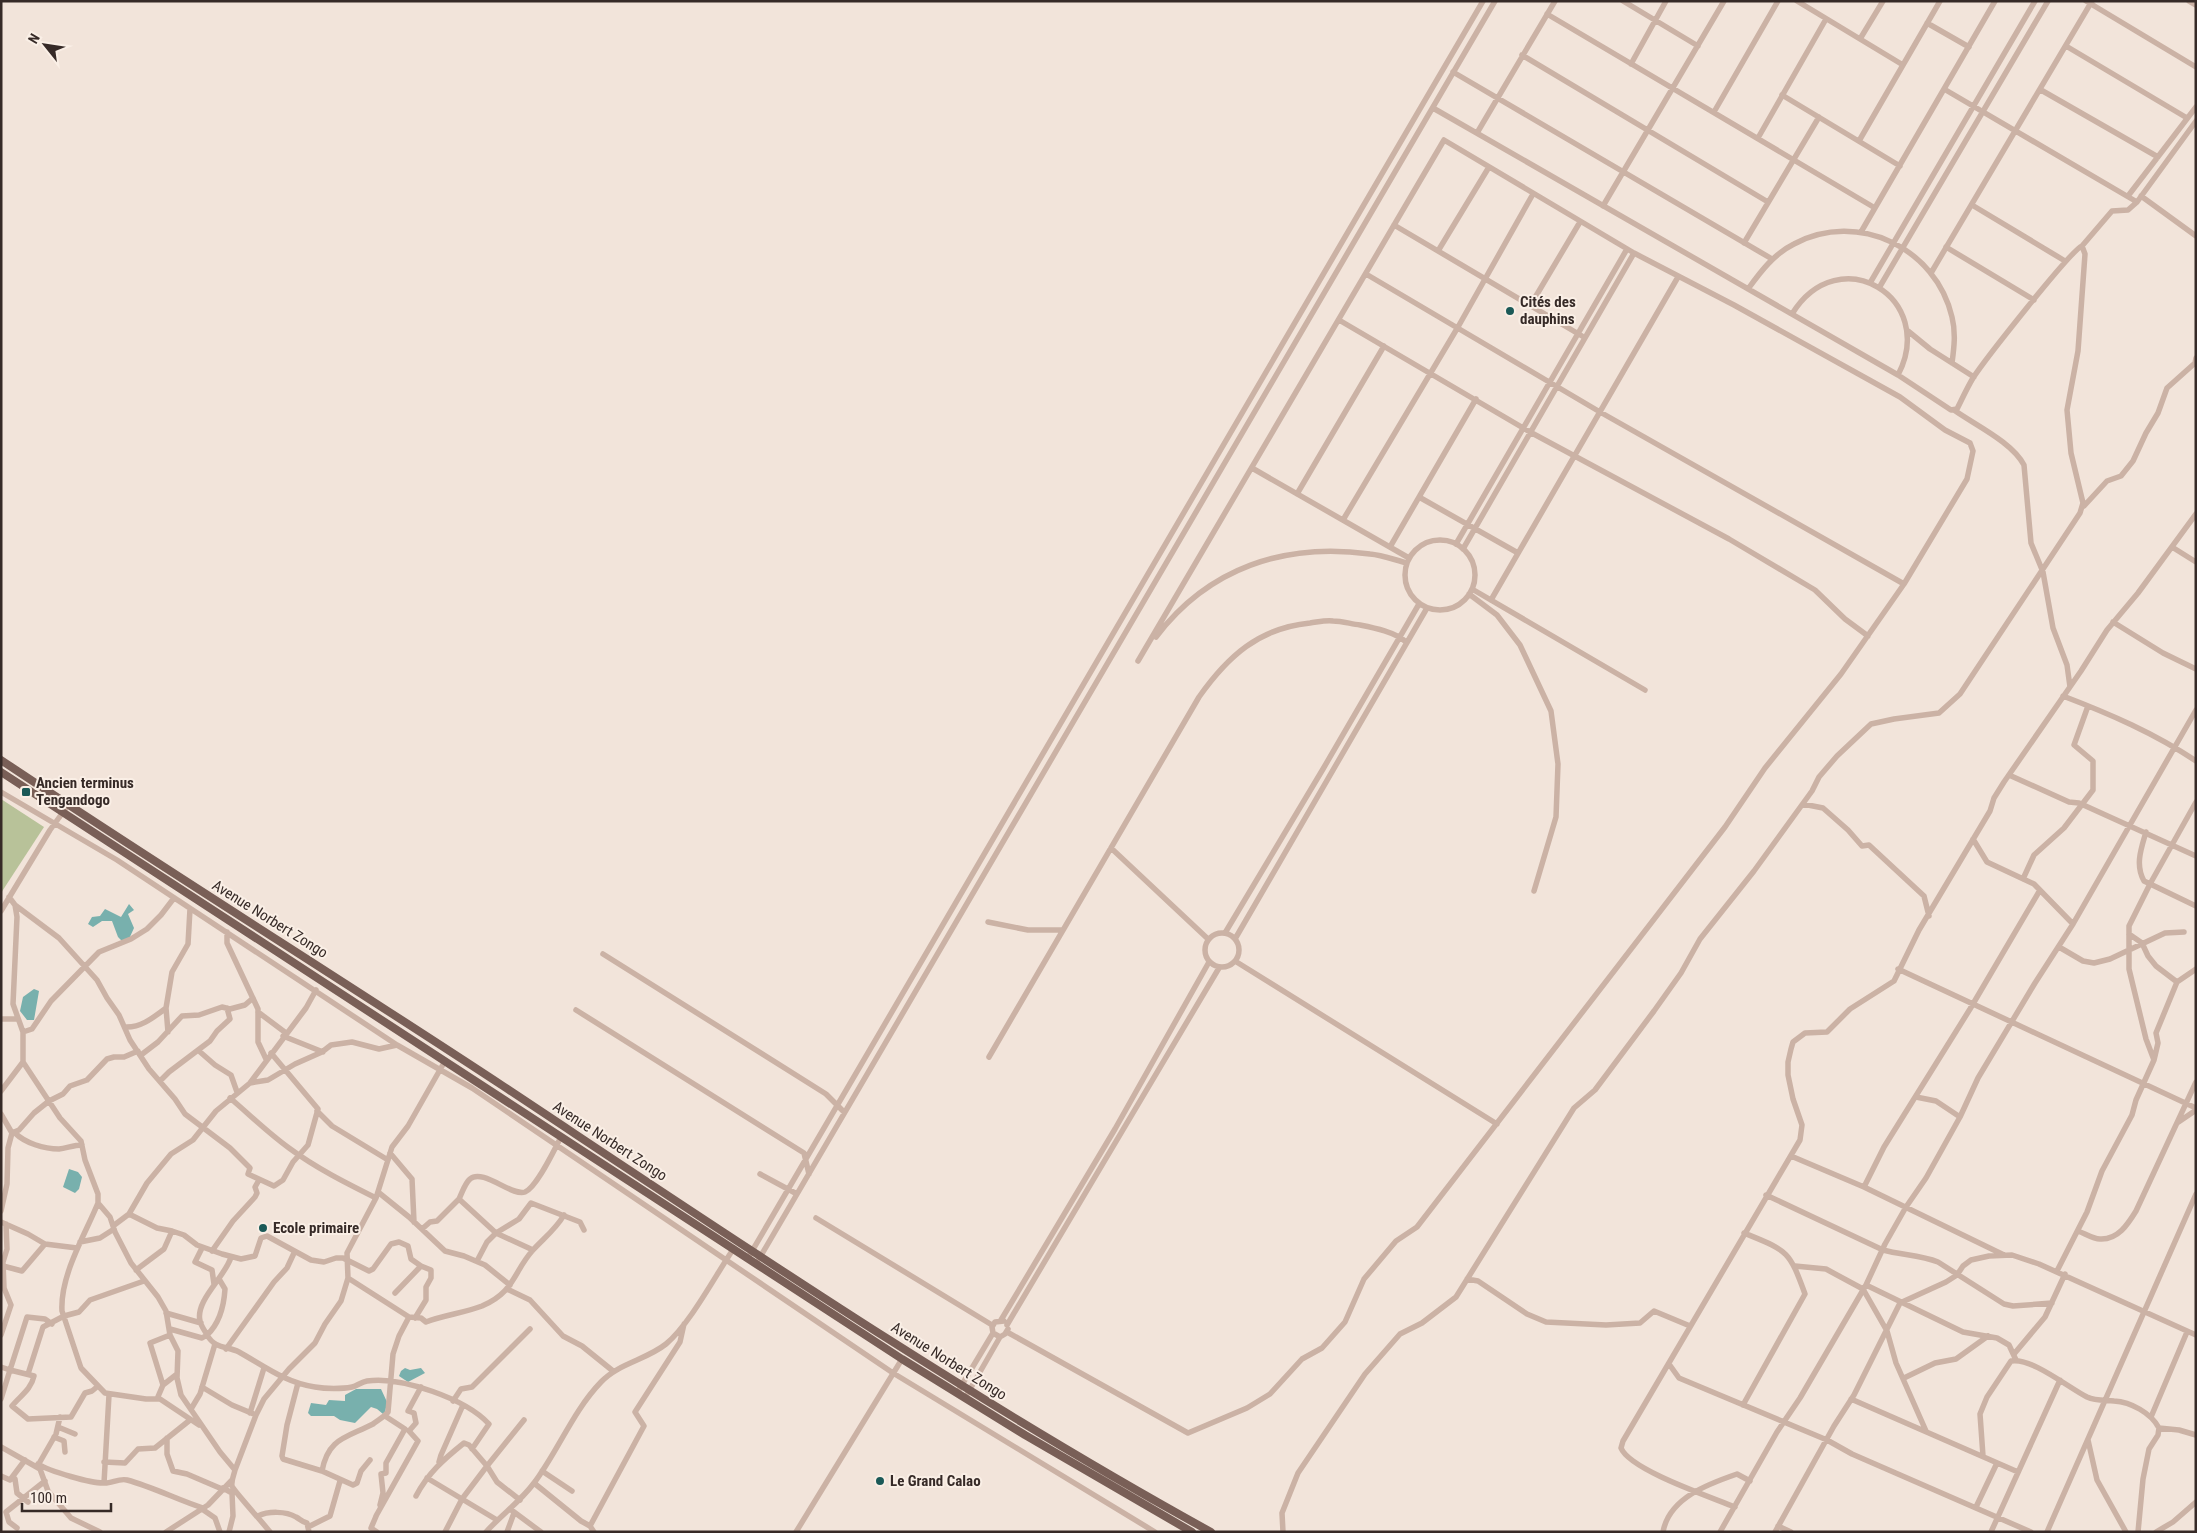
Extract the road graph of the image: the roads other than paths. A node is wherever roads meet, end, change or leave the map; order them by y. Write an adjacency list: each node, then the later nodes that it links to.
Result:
1 (1483, 1): 221 (street)
2 (1495, 1): 30 (street)
3 (1554, 1): 18 (street)
4 (1623, 1): 20 (street)
5 (1666, 1): 20 (street)
6 (1724, 1): 23 (street)
7 (1778, 1): 39 (street)
8 (1797, 1): 19 (street)
9 (1883, 1): 22 (street)
10 (1940, 1): 21 (street)
11 (1987, 1): 16 (street)
12 (2035, 1): 36 (street)
13 (2048, 1): 40 (street)
14 (2189, 1): 17 (street)
15 (2090, 2): 24 (street); 29 (street)
16 (1994, 3): 25 (street)
17 (2196, 5)
18 (1547, 14): 26 (street); 27 (street)
19 (1826, 19): 22 (street); 34 (street)
20 (1655, 20): 23 (street); 27 (street)
21 (1927, 23): 25 (street); 28 (street)
22 (1860, 39): 28 (street)
23 (1698, 46): 31 (street)
24 (2066, 46): 33 (street); 42 (street)
25 (1968, 47): 32 (street)
26 (1522, 55): 35 (street); 44 (street)
27 (1631, 64): 31 (street)
28 (1903, 65): 48 (street)
29 (2196, 67)
30 (1453, 72): 35 (street); 38 (street)
31 (1673, 88): 39 (street); 44 (street)
32 (1944, 90): 36 (street); 51 (street)
33 (2041, 90): 45 (street); 49 (street)
34 (1782, 95): 41 (street); 47 (street)
35 (1497, 98): 46 (street); 53 (street)
36 (1973, 106): 40 (street); 65 (street)
37 (2196, 107): 42 (street)
38 (1433, 108): 46 (street); 225 (street)
39 (1714, 112): 47 (street)
40 (1983, 112): 45 (street); 68 (street)
41 (1819, 117): 48 (street); 50 (street)
42 (2187, 118): 49 (street)
43 (2196, 121): 56 (street)
44 (1649, 130): 53 (street); 57 (street)
45 (2017, 131): 55 (street); 58 (street)
46 (1477, 133): 59 (street)
47 (1758, 138): 50 (street)
48 (1858, 141): 51 (street)
49 (2158, 157): 55 (street)
50 (1793, 159): 57 (street); 60 (street)
51 (1900, 166): 60 (street)
52 (1489, 167): 54 (street); 62 (street); 71 (street)
53 (1623, 172): 59 (street); 66 (street)
54 (1533, 194): 61 (street); 78 (street)
55 (2128, 196): 56 (street)
56 (2139, 199): 64 (street); 67 (street)
57 (1768, 202): 66 (street)
58 (1972, 205): 69 (street); 74 (street)
59 (1603, 206): 81 (street)
60 (1876, 208): 63 (street)
61 (1580, 222): 70 (street); 83 (street)
62 (1394, 225): 71 (street); 76 (street)
63 (1861, 232): 65 (street); 73 (street)
64 (2196, 236)
65 (1892, 241): 68 (street); 79 (street)
66 (1744, 242): 73 (street)
67 (2082, 246): 74 (street); 107 (street)
68 (1903, 247): 75 (street); 80 (street)
69 (1946, 248): 75 (street); 82 (street)
70 (1627, 249): 72 (street); 88 (street)
71 (1438, 251): 78 (street)
72 (1634, 254): 77 (street); 89 (street)
73 (1772, 260): 81 (street)
74 (2065, 261): 82 (street)
75 (1931, 272): 92 (street)
76 (1366, 274): 85 (street); 86 (street)
77 (1678, 277): 100 (street); 120 (street)
78 (1484, 278): 83 (street); 86 (street)
79 (1870, 283): 80 (street); 84 (street)
80 (1879, 288): 87 (street)
81 (1748, 289): 84 (street)
82 (2034, 300): 95 (street)
83 (1530, 306): 88 (street)
84 (1792, 314): 94 (street)
85 (1339, 320): 90 (street); 104 (street)
86 (1458, 327): 93 (street); 96 (street)
87 (1908, 331): 92 (street); 94 (street)
88 (1578, 334): 89 (street); 96 (street)
89 (1586, 339): 97 (street)
90 (1384, 346): 93 (street); 105 (street)
91 (2196, 358): 107 (street)
92 (1952, 363): 95 (street)
93 (1430, 372): 98 (street); 109 (street)
94 (1898, 375): 99 (street)
95 (1974, 377): 99 (street)
96 (1551, 382): 97 (street); 101 (street)
97 (1557, 386): 100 (street); 102 (street)
98 (1476, 399): 101 (street); 106 (street)
99 (1954, 410): 119 (street)
100 (1600, 412): 103 (street); 120 (street)
101 (1524, 428): 102 (street); 110 (street)
102 (1530, 432): 103 (street); 111 (street)
103 (1574, 456): 116 (street); 127 (street)
104 (1252, 468): 105 (street); 117 (street)
105 (1297, 494): 109 (street)
106 (1419, 497): 110 (street); 113 (street)
107 (2082, 507): 119 (street)
108 (2196, 514): 114 (street)
109 (1342, 520): 113 (street)
110 (1467, 524): 111 (street); 112 (street)
111 (1474, 528): 115 (street); 116 (street)
112 (1456, 544): 115 (street); 117 (street)
113 (1390, 547): 117 (street)
114 (2172, 547): 118 (street); 125 (street)
115 (1463, 549): 121 (street)
116 (1518, 553): 122 (street)
117 (1408, 561): 123 (street)
118 (2196, 562)
119 (2043, 572): 130 (street); 144 (street)
120 (1904, 584): 127 (street)
121 (1471, 592): 122 (street); 124 (street); 157 (street)
122 (1490, 600): 131 (street)
123 (1419, 604): 124 (street); 126 (street)
124 (1427, 608): 128 (street)
125 (2113, 622): 129 (street); 130 (street)
126 (1400, 636): 128 (street); 138 (street); 153 (street)
127 (1868, 636): 229 (street)
128 (1406, 642): 140 (street)
129 (2196, 669)
130 (2070, 687): 132 (street)
131 (1645, 690)
132 (2064, 696): 133 (street); 141 (street)
133 (2088, 706): 135 (street); 145 (street)
134 (2196, 710): 135 (street)
135 (2174, 747): 137 (street); 149 (street)
136 (1, 760): 143 (main road, Avenue Norbert Zongo)
137 (2196, 761)
138 (1324, 769): 140 (street); 171 (street)
139 (1, 772): 147 (main road, Avenue Norbert Zongo)
140 (1330, 773): 173 (street)
141 (2009, 775): 145 (street); 151 (street)
142 (1, 792): 148 (street)
143 (69, 804): 147 (street); 271 (main road, Avenue Norbert Zongo)
144 (1803, 804): 165 (street); 290 (street)
145 (2083, 804): 149 (street); 155 (street)
146 (2195, 805): 152 (street)
147 (64, 812): 148 (street); 208 (main road, Avenue Norbert Zongo)
148 (55, 823): 159 (street); 160 (street)
149 (2130, 824): 150 (street); 167 (street)
150 (2146, 832): 152 (street); 156 (street)
151 (1973, 839): 155 (street); 165 (street)
152 (2172, 845): 154 (street); 156 (street)
153 (1111, 848): 168 (street); 174 (street)
154 (2196, 856)
155 (2022, 878): 158 (street)
156 (2150, 884): 162 (street); 172 (street)
157 (1534, 890)
158 (2040, 890): 167 (street); 188 (street)
159 (9, 897): 161 (street); 164 (street)
160 (174, 898): 163 (street); 181 (street)
161 (14, 905): 181 (street); 194 (street)
162 (2196, 906)
163 (190, 909): 169 (street); 189 (street)
164 (1, 911)
165 (1929, 916): 183 (street)
166 (988, 922): 168 (street)
167 (2073, 924): 176 (street)
168 (1063, 930): 205 (street)
169 (227, 932): 186 (street); 187 (street)
170 (2184, 932): 175 (street)
171 (1224, 933): 173 (street); 174 (street)
172 (2129, 934): 175 (street); 177 (street)
173 (1235, 939): 179 (street)
174 (1208, 940): 180 (street)
175 (2142, 943): 177 (street); 185 (street)
176 (2059, 947): 177 (street); 195 (street)
177 (2129, 950): 207 (street)
178 (603, 954): 221 (street)
179 (1235, 961): 182 (street); 229 (street)
180 (1209, 962): 182 (street); 231 (street)
181 (85, 967): 196 (street); 197 (street)
182 (1219, 968): 231 (street)
183 (1898, 969): 188 (street); 238 (street)
184 (2196, 969): 185 (street)
185 (2177, 982): 207 (street)
186 (316, 990): 199 (street); 200 (street)
187 (253, 998): 190 (street); 192 (street)
188 (1973, 1004): 195 (street); 218 (street)
189 (166, 1008): 196 (street); 198 (street)
190 (227, 1008): 198 (street); 201 (street)
191 (576, 1010): 239 (street)
192 (258, 1012): 199 (street); 206 (street)
193 (1, 1019): 194 (street)
194 (18, 1020): 197 (street)
195 (2011, 1022): 215 (street); 227 (street)
196 (126, 1027): 203 (street)
197 (23, 1032): 209 (street)
198 (168, 1032): 203 (street)
199 (285, 1034): 202 (street); 204 (street)
200 (398, 1045): 202 (street); 211 (street)
201 (198, 1050): 212 (street); 217 (street)
202 (323, 1052): 210 (street)
203 (139, 1053): 212 (street); 220 (street)
204 (271, 1053): 206 (street); 210 (street)
205 (989, 1057)
206 (266, 1059): 214 (street)
207 (2154, 1060): 215 (street)
208 (445, 1061): 211 (street); 233 (main road, Avenue Norbert Zongo)
209 (23, 1062): 216 (street); 220 (street)
210 (285, 1071): 214 (street); 224 (street)
211 (440, 1071): 235 (street); 236 (street)
212 (160, 1081): 230 (street)
213 (2196, 1082): 222 (street)
214 (250, 1083): 217 (street)
215 (2143, 1084): 222 (street); 263 (street)
216 (1, 1091)
217 (237, 1092): 219 (street)
218 (1916, 1097): 227 (street); 244 (street)
219 (230, 1098): 230 (street); 237 (street)
220 (49, 1101): 232 (street); 234 (street)
221 (838, 1104): 225 (street); 239 (street)
222 (2186, 1104): 223 (street); 228 (street)
223 (2196, 1109): 228 (street)
224 (318, 1110): 237 (street); 240 (street)
225 (844, 1112): 242 (street)
226 (1, 1114): 232 (street)
227 (1960, 1117): 252 (street)
228 (2177, 1123): 263 (street)
229 (1497, 1124): 312 (street)
230 (204, 1127): 243 (street); 254 (street)
231 (1117, 1131): 302 (street); 307 (street)
232 (13, 1133): 234 (street); 253 (street)
233 (561, 1137): 235 (street); 269 (main road, Avenue Norbert Zongo)
234 (82, 1145): 251 (street)
235 (556, 1147): 250 (street); 280 (street)
236 (390, 1153): 240 (street); 257 (street)
237 (299, 1155): 243 (street); 248 (street)
238 (1790, 1156): 244 (street); 249 (street)
239 (806, 1158): 242 (street); 245 (street)
240 (388, 1160): 248 (street)
241 (760, 1174): 245 (street)
242 (809, 1174): 246 (street)
243 (259, 1180): 273 (street)
244 (1864, 1187): 252 (street)
245 (788, 1190): 246 (street); 271 (street)
246 (797, 1194): 278 (street)
247 (2196, 1194): 299 (street)
248 (377, 1195): 257 (street); 279 (street)
249 (1766, 1195): 265 (street); 272 (street)
250 (459, 1199): 260 (street); 264 (street)
251 (98, 1203): 259 (street); 267 (street)
252 (1906, 1208): 272 (street); 275 (street)
253 (1, 1211)
254 (129, 1214): 259 (street); 262 (street)
255 (564, 1215): 261 (street); 264 (street); 270 (street)
256 (816, 1218): 306 (street)
257 (414, 1222): 260 (street)
258 (4, 1223): 266 (street); 284 (street)
259 (114, 1227): 267 (street); 285 (street)
260 (422, 1230): 281 (street)
261 (584, 1230)
262 (172, 1231): 268 (street); 285 (street)
263 (2078, 1231): 286 (street)
264 (496, 1233): 270 (street); 281 (street)
265 (1744, 1233): 283 (street); 308 (street)
266 (45, 1244): 267 (street); 284 (street)
267 (78, 1245): 300 (street)
268 (202, 1248): 273 (street); 292 (street)
269 (734, 1248): 277 (main road, Avenue Norbert Zongo); 280 (street)
270 (532, 1250): 293 (street)
271 (753, 1250): 277 (street); 278 (main road, Avenue Norbert Zongo)
272 (1883, 1250): 288 (street); 294 (street)
273 (212, 1251): 276 (street)
274 (294, 1252): 276 (street); 279 (street); 321 (street)
275 (2006, 1256): 286 (street); 288 (street)
276 (232, 1257): 292 (street)
277 (748, 1258): 278 (main road, Avenue Norbert Zongo)
278 (758, 1259): 323 (main road, Avenue Norbert Zongo); 340 (main road, Avenue Norbert Zongo)
279 (346, 1260): 282 (street); 289 (street)
280 (726, 1260): 305 (street); 331 (street)
281 (476, 1261): 293 (street)
282 (421, 1266): 295 (street); 301 (street)
283 (1795, 1266): 294 (street); 352 (street)
284 (3, 1270): 317 (street)
285 (136, 1270): 291 (street)
286 (2057, 1271): 287 (street)
287 (2065, 1274): 297 (street); 299 (street)
288 (1957, 1275): 296 (street); 297 (street)
289 (348, 1278): 301 (street); 332 (street)
290 (1467, 1279): 308 (street); 430 (street)
291 (144, 1281): 298 (street); 300 (street)
292 (217, 1282): 304 (street); 315 (street)
293 (509, 1287): 301 (street); 328 (street)
294 (1865, 1287): 296 (street); 310 (street); 360 (street)
295 (395, 1293)
296 (1900, 1303): 310 (street); 318 (street)
297 (2052, 1303): 322 (street)
298 (166, 1313): 304 (street); 311 (street)
299 (2144, 1313): 313 (street); 350 (street)
300 (64, 1316): 303 (street); 338 (street)
301 (412, 1317): 335 (street)
302 (1002, 1320): 306 (street); 307 (street)
303 (52, 1324): 327 (street); 329 (street)
304 (201, 1324): 315 (street)
305 (684, 1324): 328 (street); 415 (street)
306 (992, 1325): 314 (street)
307 (1007, 1325): 312 (street)
308 (1690, 1326): 324 (street)
309 (530, 1329): 349 (street)
310 (1887, 1330): 333 (street); 347 (street)
311 (170, 1332): 315 (street); 330 (street); 337 (street)
312 (1007, 1332): 319 (street)
313 (2187, 1332): 316 (street); 357 (street)
314 (993, 1333): 319 (street); 340 (street)
315 (207, 1335): 320 (street)
316 (2196, 1335)
317 (1, 1336)
318 (1988, 1336): 322 (street); 333 (street)
319 (1000, 1337): 342 (street)
320 (214, 1344): 321 (street); 341 (street)
321 (226, 1348): 326 (street)
322 (2015, 1357): 334 (street); 374 (street)
323 (902, 1359): 331 (street); 343 (main road, Avenue Norbert Zongo)
324 (1669, 1364): 352 (street); 398 (street)
325 (1, 1367): 327 (street)
326 (264, 1368): 332 (street); 354 (street)
327 (10, 1370): 329 (street); 348 (street)
328 (614, 1371): 384 (street)
329 (28, 1374): 356 (street)
330 (177, 1374): 337 (street); 353 (street)
331 (893, 1374): 416 (street); 427 (street)
332 (282, 1377): 336 (street); 354 (street)
333 (1904, 1378): 364 (street)
334 (2060, 1380): 350 (street); 385 (street)
335 (390, 1382): 336 (street); 339 (street); 355 (street)
336 (298, 1383): 383 (street)
337 (163, 1385): 346 (street)
338 (98, 1386): 344 (street); 356 (street)
339 (421, 1386): 349 (street); 409 (street)
340 (962, 1386): 342 (main road, Avenue Norbert Zongo); 343 (street)
341 (202, 1387): 353 (street); 354 (street)
342 (970, 1390): 345 (street); 429 (main road, Avenue Norbert Zongo)
343 (957, 1393): 345 (main road, Avenue Norbert Zongo)
344 (108, 1395): 346 (street); 377 (street)
345 (965, 1398): 428 (main road, Avenue Norbert Zongo)
346 (157, 1399): 358 (street)
347 (1851, 1399): 364 (street); 370 (street)
348 (1, 1400)
349 (453, 1400): 351 (street)
350 (2106, 1400): 357 (street); 369 (street)
351 (464, 1405): 372 (street); 378 (street)
352 (1743, 1405): 360 (street)
353 (192, 1409): 362 (street)
354 (253, 1414): 382 (street)
355 (385, 1416): 383 (street); 409 (street)
356 (60, 1417): 361 (street)
357 (2151, 1417): 363 (street)
358 (190, 1420): 362 (street); 368 (street)
359 (524, 1420): 381 (street)
360 (1783, 1422): 370 (street); 391 (street)
361 (58, 1427): 365 (street); 367 (street)
362 (202, 1427): 382 (street)
363 (2159, 1428): 366 (street); 439 (street)
364 (1926, 1431): 374 (street)
365 (75, 1434)
366 (2196, 1435)
367 (54, 1437): 373 (street); 380 (street)
368 (167, 1438): 377 (street); 395 (street)
369 (2088, 1439): 437 (street); 438 (street)
370 (1826, 1440): 405 (street); 412 (street)
371 (1, 1447): 375 (street)
372 (472, 1449): 378 (street); 381 (street)
373 (64, 1452)
374 (1983, 1456): 379 (street)
375 (25, 1460): 380 (street); 387 (street)
376 (370, 1460): 390 (street)
377 (104, 1462): 393 (street)
378 (439, 1462): 388 (street)
379 (1997, 1463): 385 (street); 405 (street)
380 (38, 1465): 392 (street); 393 (street)
381 (488, 1466): 400 (street); 402 (street)
382 (235, 1470): 389 (street)
383 (322, 1471): 390 (street)
384 (542, 1471): 394 (street); 397 (street)
385 (2018, 1472): 410 (street)
386 (1, 1476): 387 (street)
387 (13, 1478): 401 (street)
388 (427, 1478): 399 (street); 400 (street)
389 (232, 1480): 395 (street); 396 (street)
390 (340, 1481): 414 (street)
391 (1750, 1481): 398 (street); 404 (street)
392 (45, 1482): 401 (street); 417 (street)
393 (104, 1483): 406 (street)
394 (534, 1483): 402 (street); 415 (street)
395 (222, 1489): 396 (street); 406 (street)
396 (233, 1490): 408 (street); 420 (street)
397 (572, 1491)
398 (1697, 1491): 404 (street); 431 (street)
399 (416, 1496)
400 (462, 1499): 411 (street); 423 (street)
401 (25, 1500): 413 (street)
402 (520, 1500): 407 (street)
403 (2196, 1502): 440 (street)
404 (1734, 1507): 432 (street)
405 (1976, 1507): 410 (street)
406 (202, 1508): 418 (street); 419 (street)
407 (512, 1511): 411 (street); 425 (street); 426 (street)
408 (258, 1516): 414 (street); 421 (street)
409 (376, 1516): 422 (street)
410 (1999, 1517): 435 (street); 436 (street)
411 (497, 1520): 424 (street)
412 (1778, 1526): 433 (street); 434 (street)
413 (16, 1528)
414 (308, 1529)
415 (592, 1529)
416 (797, 1531)
417 (99, 1532)
418 (166, 1532)
419 (220, 1532)
420 (229, 1532)
421 (270, 1532)
422 (377, 1532)
423 (445, 1532)
424 (486, 1532)
425 (506, 1532)
426 (541, 1532)
427 (1156, 1532)
428 (1192, 1532)
429 (1211, 1532)
430 (1283, 1532)
431 (1663, 1532)
432 (1720, 1532)
433 (1775, 1532)
434 (1791, 1532)
435 (1991, 1532)
436 (2031, 1532)
437 (2047, 1532)
438 (2126, 1532)
439 (2138, 1532)
440 (2156, 1532)

